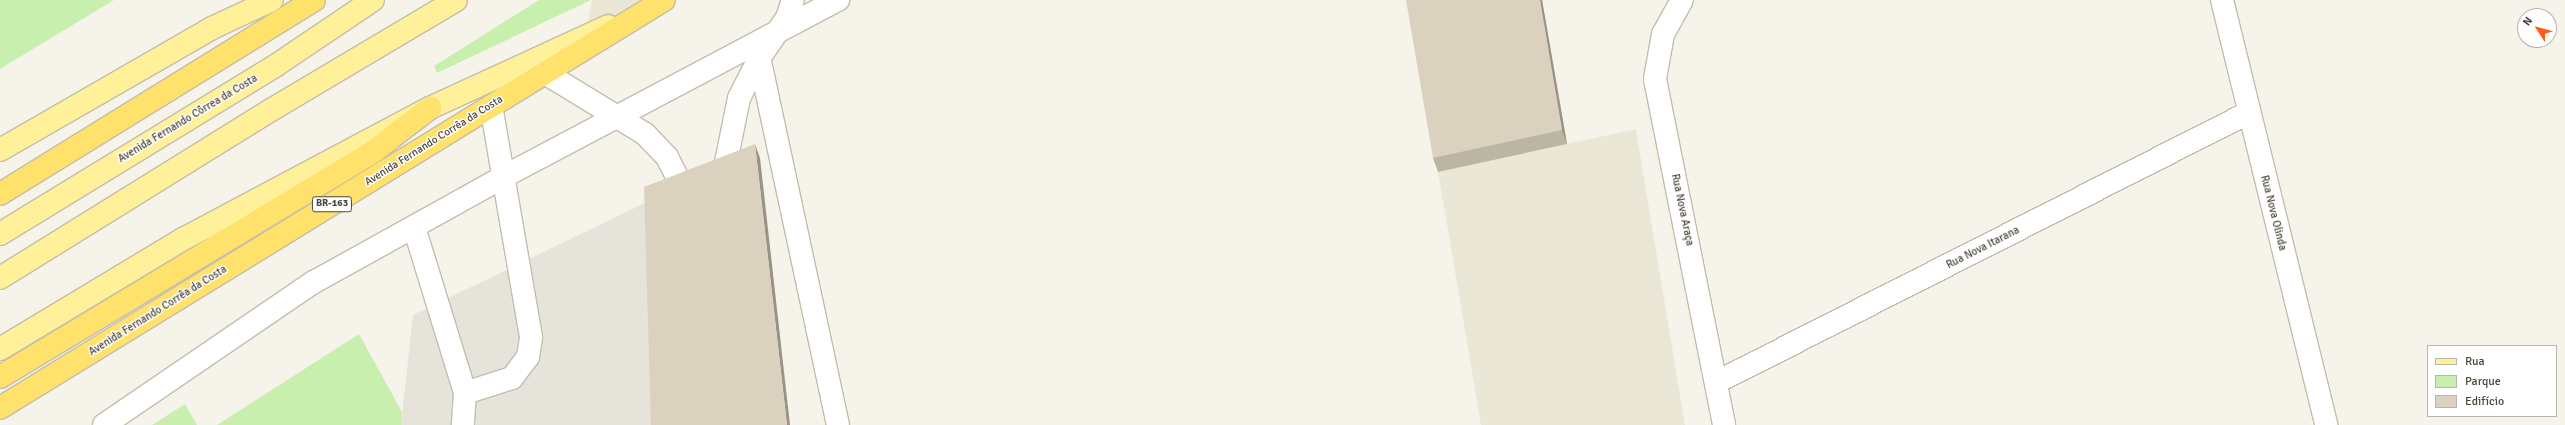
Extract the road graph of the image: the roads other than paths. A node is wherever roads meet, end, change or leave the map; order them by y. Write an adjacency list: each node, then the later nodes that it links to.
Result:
1 (272, 0): 17 (main road)
2 (314, 0): 19 (highway)
3 (374, 0): 23 (main road, Avenida Fernando Côrrea da Costa)
4 (456, 0): 24 (main road)
5 (664, 0): 12 (highway, Avenida Fernando Corrêa da Costa / BR-163); 14 (main road)
6 (793, 0): 10 (street)
7 (838, 0): 10 (street)
8 (1682, 0): 27 (street, Rua Nova Araça)
9 (2222, 0): 15 (street, Rua Nova Olinda)
10 (778, 30): 11 (street)
11 (758, 49): 16 (street); 20 (street); 32 (street)
12 (545, 73): 13 (highway, Avenida Fernando Corrêa da Costa / BR-163); 16 (street)
13 (491, 106): 18 (street); 29 (highway, Avenida Fernando Corrêa da Costa / BR-163)
14 (430, 108): 25 (main road); 26 (highway)
15 (2248, 113): 27 (street, Rua Nova Itarana); 34 (street, Rua Nova Olinda)
16 (618, 115): 18 (street); 21 (street)
17 (0, 150)
18 (505, 176): 22 (street); 28 (street)
19 (0, 194)
20 (753, 195)
21 (678, 222)
22 (414, 227): 28 (street); 30 (street)
23 (0, 234)
24 (0, 278)
25 (0, 349)
26 (0, 377)
27 (1717, 382): 33 (street, Rua Nova Araça)
28 (465, 393): 31 (street)
29 (0, 408)
30 (104, 425)
31 (463, 425)
32 (838, 425)
33 (1724, 425)
34 (2326, 425)

